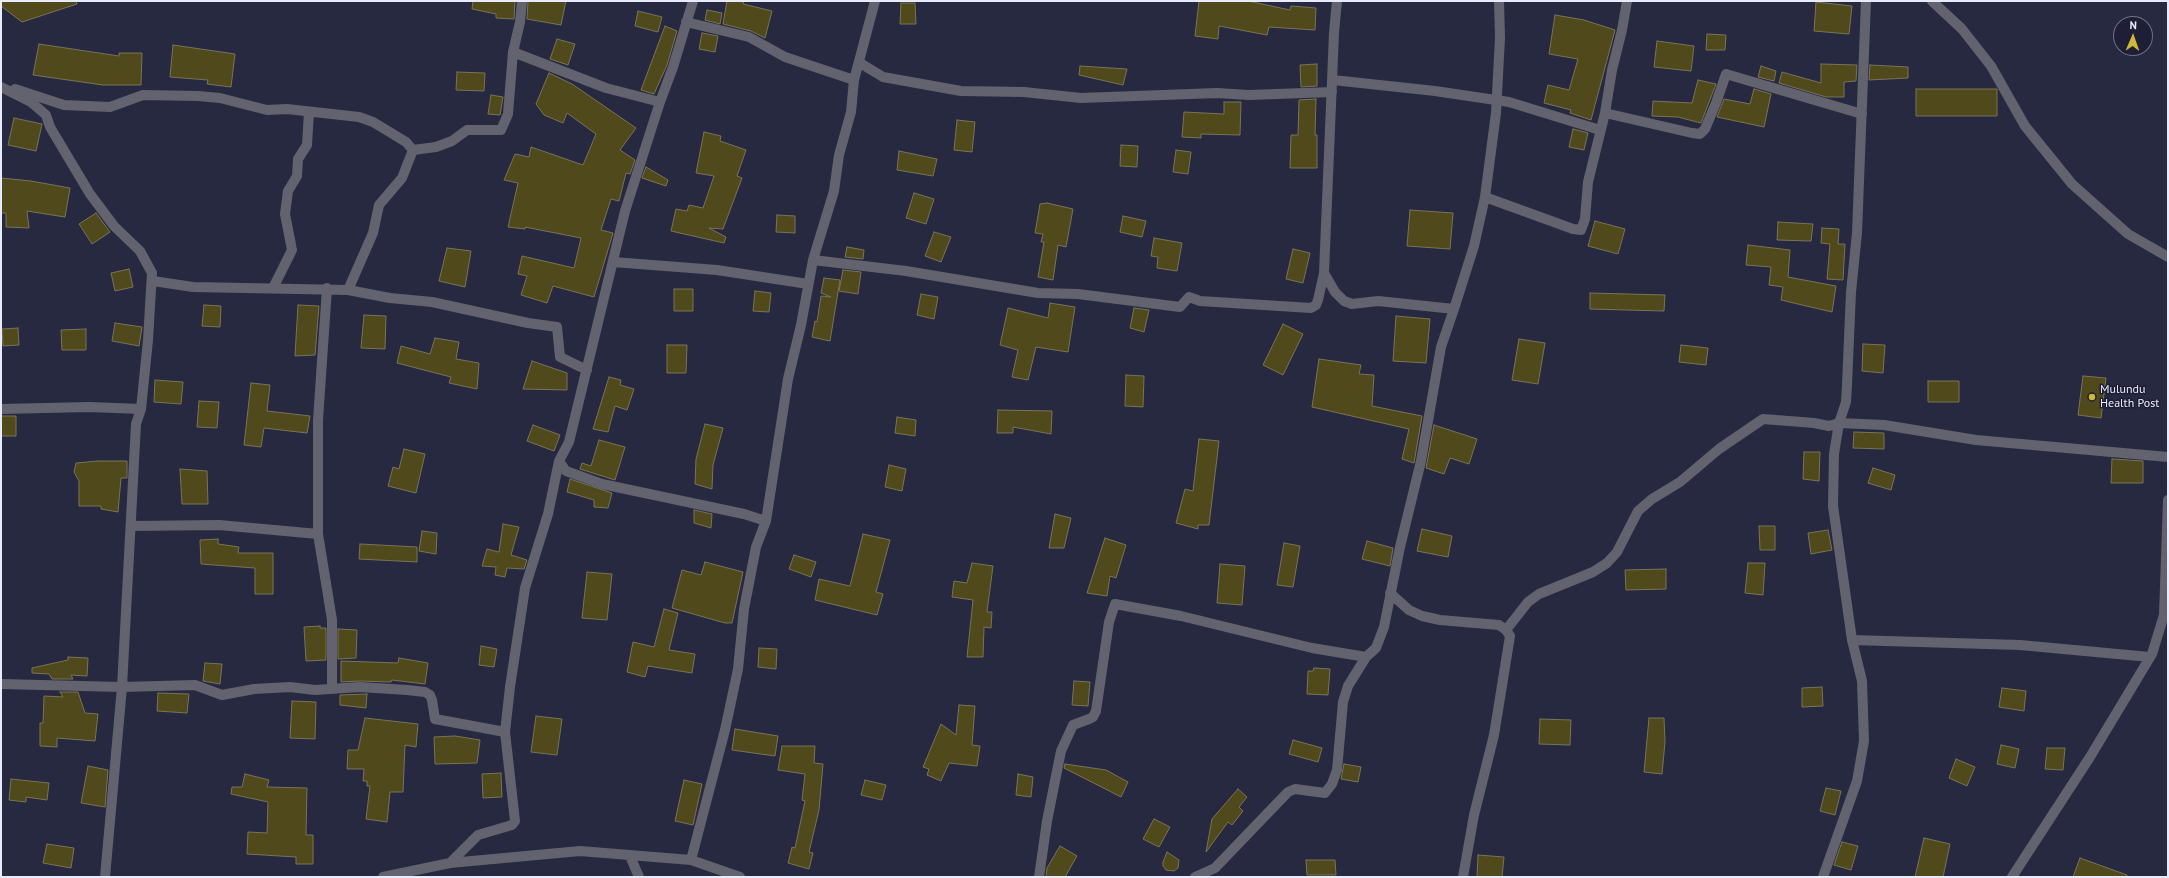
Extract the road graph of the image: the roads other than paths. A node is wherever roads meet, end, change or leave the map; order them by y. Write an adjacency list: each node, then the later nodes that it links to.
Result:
1 (522, 1): 10 (street)
2 (693, 1): 9 (street)
3 (875, 1): 11 (street)
4 (1337, 1): 13 (street)
5 (1499, 1): 16 (street)
6 (1627, 1): 19 (street)
7 (1866, 1): 20 (street)
8 (1932, 1): 24 (street)
9 (686, 22): 12 (street); 17 (street)
10 (513, 52): 17 (street); 22 (street)
11 (860, 63): 12 (street); 15 (street)
12 (854, 80): 25 (street)
13 (1333, 80): 15 (street); 16 (street)
14 (1, 86): 18 (street); 28 (street)
15 (1332, 92): 27 (street)
16 (1497, 101): 21 (street); 23 (street)
17 (660, 102): 26 (street)
18 (309, 112): 22 (street); 30 (street)
19 (1605, 112): 20 (street); 21 (street)
20 (1862, 114): 37 (street)
21 (1600, 130): 23 (street)
22 (413, 150): 32 (street)
23 (1484, 197): 33 (street)
24 (2168, 257)
25 (813, 260): 27 (street); 29 (street)
26 (613, 262): 29 (street); 34 (street)
27 (1324, 272): 33 (street)
28 (153, 281): 30 (street); 35 (street)
29 (808, 284): 41 (street)
30 (273, 288): 31 (street)
31 (327, 288): 32 (street); 43 (street)
32 (348, 290): 34 (street)
33 (1454, 309): 44 (street)
34 (587, 370): 39 (street)
35 (141, 408): 36 (street); 42 (street)
36 (1, 409)
37 (1839, 423): 38 (street); 46 (street); 47 (street)
38 (2168, 457)
39 (558, 461): 41 (street); 53 (street)
40 (2168, 500): 45 (street)
41 (766, 521): 55 (street)
42 (131, 526): 43 (street); 51 (street)
43 (318, 534): 52 (street)
44 (1390, 593): 46 (street); 48 (street)
45 (2166, 612): 49 (street)
46 (1506, 630): 63 (street)
47 (1852, 640): 49 (street); 64 (street)
48 (1366, 657): 61 (street); 62 (street)
49 (2150, 657): 65 (street)
50 (1, 684): 51 (street)
51 (122, 687): 52 (street); 57 (street)
52 (332, 688): 53 (street)
53 (505, 732): 56 (street)
54 (630, 856): 55 (street); 56 (street); 59 (street)
55 (691, 860): 60 (street)
56 (450, 863): 58 (street)
57 (105, 877)
58 (383, 877)
59 (639, 877)
60 (740, 877)
61 (1039, 877)
62 (1195, 877)
63 (1463, 877)
64 (1823, 877)
65 (2012, 877)

